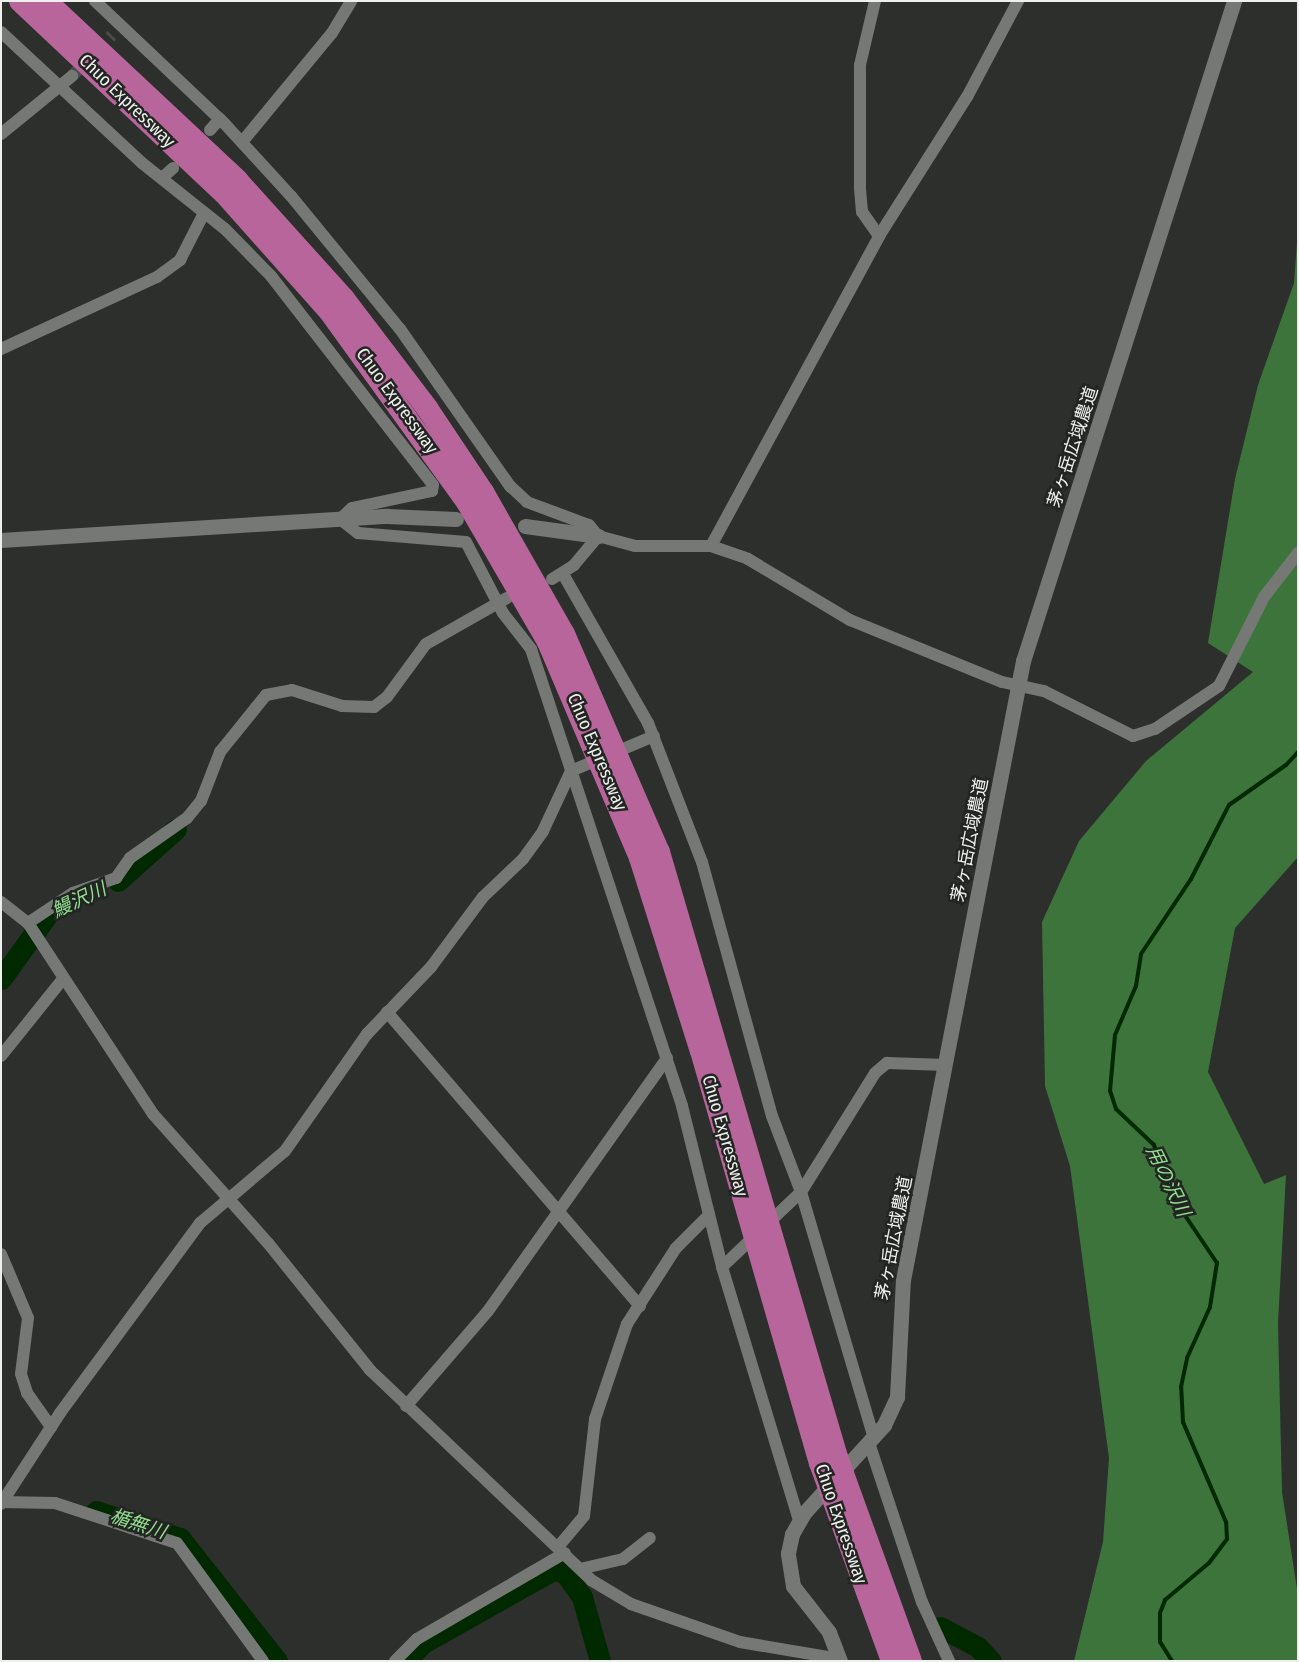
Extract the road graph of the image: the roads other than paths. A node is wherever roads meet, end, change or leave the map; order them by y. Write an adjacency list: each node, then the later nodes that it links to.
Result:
1 (20, 1): 56 (highway, Chuo Expressway)
2 (46, 1): 57 (highway, Chuo Expressway)
3 (95, 1): 11 (street)
4 (351, 1): 14 (street)
5 (875, 1): 18 (street)
6 (1018, 1): 18 (street)
7 (1234, 1): 28 (street, 茅ヶ岳広域農道)
8 (1, 32): 10 (street)
9 (72, 76): 10 (street)
10 (60, 88): 13 (street); 16 (street)
11 (220, 119): 12 (street); 14 (street)
12 (210, 130)
13 (1, 134)
14 (242, 142): 23 (street)
15 (173, 168): 16 (street)
16 (162, 178): 17 (street)
17 (204, 213): 19 (street); 20 (street)
18 (879, 236): 25 (street)
19 (1, 349)
20 (340, 519): 21 (street); 24 (street); 27 (street)
21 (456, 519)
22 (526, 526): 23 (street)
23 (598, 536): 25 (street); 29 (street)
24 (1, 540)
25 (711, 546): 28 (street)
26 (1298, 553): 28 (street)
27 (503, 599): 30 (street); 32 (street)
28 (1018, 685): 37 (street, 茅ヶ岳広域農道)
29 (650, 737): 30 (street); 38 (street)
30 (574, 770): 34 (street); 36 (street)
31 (1, 902): 32 (street)
32 (28, 924): 33 (street)
33 (63, 979): 35 (street); 39 (street)
34 (387, 1012): 39 (street); 40 (street)
35 (1, 1056)
36 (667, 1058): 40 (street); 41 (street)
37 (946, 1065): 38 (street); 47 (street, 茅ヶ岳広域農道)
38 (801, 1192): 43 (street); 47 (street)
39 (228, 1199): 45 (street); 46 (street)
40 (557, 1210): 44 (street); 45 (street)
41 (709, 1215): 43 (street); 44 (street)
42 (1, 1254): 46 (street)
43 (722, 1267): 49 (street)
44 (640, 1306): 51 (street)
45 (406, 1406): 51 (street)
46 (51, 1427): 48 (street)
47 (869, 1442): 49 (street, 茅ヶ岳広域農道); 58 (street)
48 (2, 1503): 54 (street)
49 (802, 1517): 53 (street, 茅ヶ岳広域農道)
50 (650, 1538): 52 (street)
51 (561, 1550): 52 (street); 55 (street)
52 (580, 1568): 53 (street)
53 (840, 1660)
54 (263, 1661)
55 (395, 1661)
56 (892, 1661)
57 (911, 1661)
58 (949, 1661)

